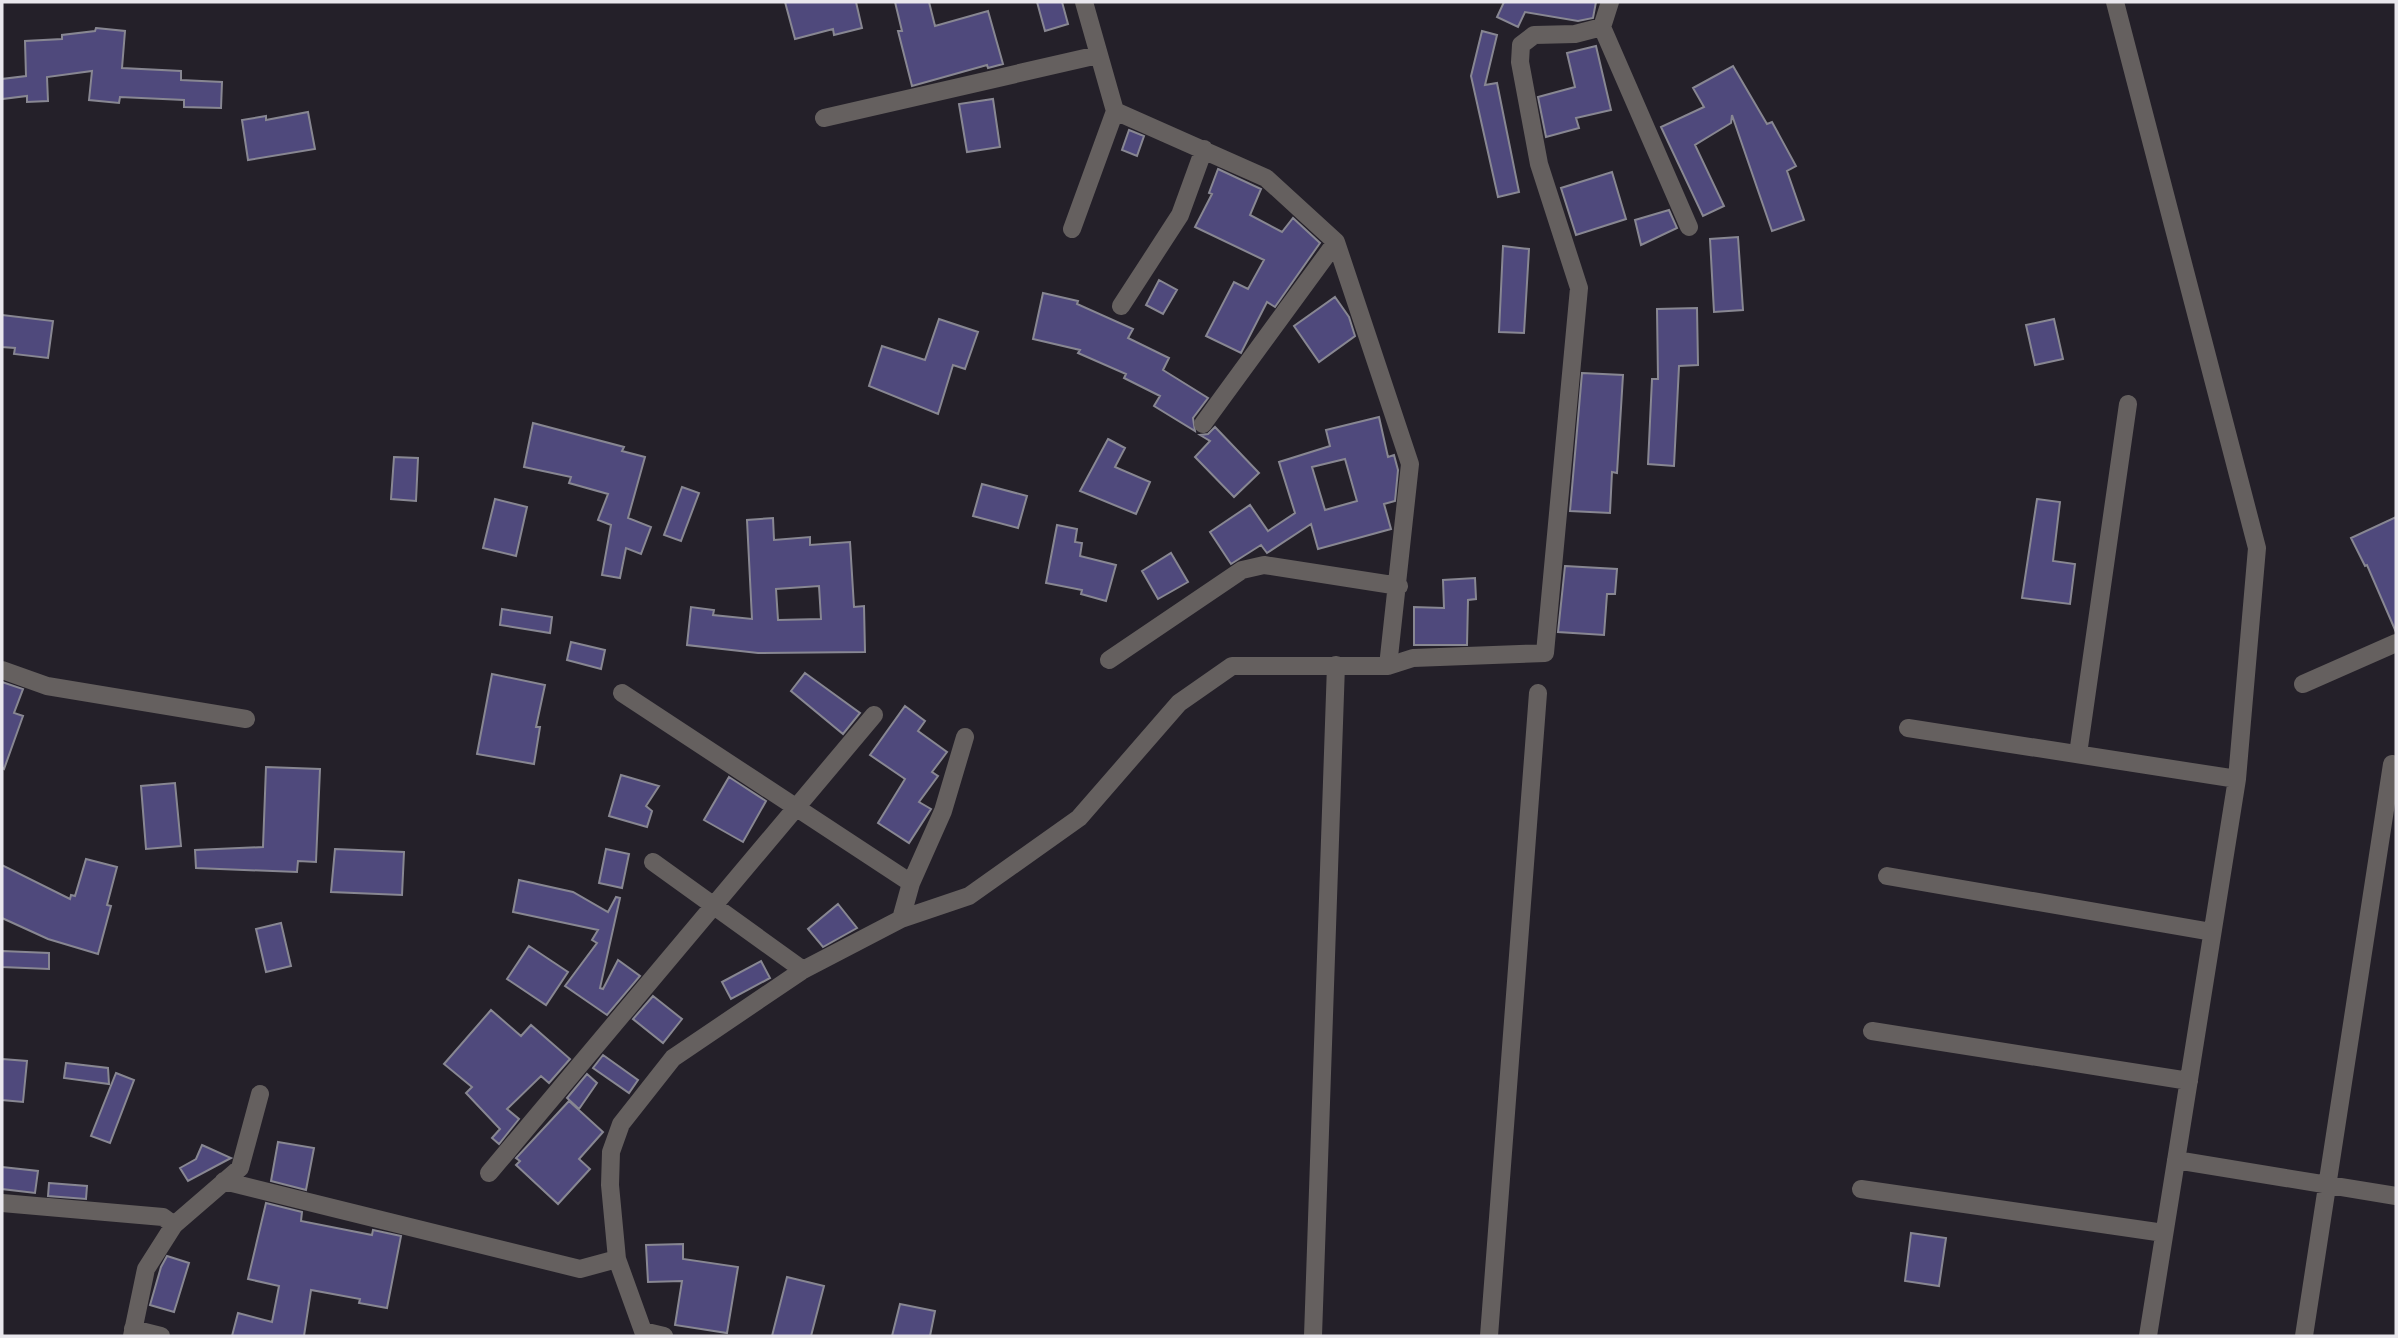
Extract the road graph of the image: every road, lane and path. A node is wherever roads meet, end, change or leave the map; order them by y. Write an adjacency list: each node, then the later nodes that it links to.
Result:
1 (1084, 2): 5 (street)
2 (1610, 2): 4 (street)
3 (2115, 2): 30 (street)
4 (1602, 27): 9 (street); 19 (street)
5 (1098, 55): 6 (street); 7 (street)
6 (1115, 111): 8 (street); 10 (street)
7 (824, 118)
8 (1204, 149): 11 (street); 12 (street)
9 (1689, 227)
10 (1072, 229)
11 (1336, 242): 14 (street); 15 (street)
12 (1121, 306)
13 (2128, 404): 28 (street)
14 (1203, 424)
15 (1399, 586): 17 (street); 19 (street)
16 (2396, 643): 21 (street)
17 (1109, 660)
18 (1336, 664): 19 (street); 36 (street); 55 (street)
19 (1388, 667)
20 (2, 670): 25 (street)
21 (2303, 684)
22 (622, 693): 31 (street)
23 (1538, 694): 56 (street)
24 (874, 715): 31 (street)
25 (246, 719)
26 (1908, 728): 28 (street)
27 (965, 737): 34 (street)
28 (2078, 754): 30 (street)
29 (2392, 764): 45 (street)
30 (2237, 779): 37 (street)
31 (796, 808): 34 (street); 35 (street)
32 (653, 862): 35 (street)
33 (1887, 876): 37 (street)
34 (911, 883): 36 (street)
35 (715, 907): 38 (street); 43 (street)
36 (901, 919): 38 (street)
37 (2212, 932): 40 (street)
38 (803, 970): 51 (street)
39 (1872, 1031): 40 (street)
40 (2189, 1081): 42 (street)
41 (260, 1094): 44 (street)
42 (2176, 1160): 45 (street); 50 (street)
43 (489, 1173)
44 (223, 1181): 49 (street); 51 (street)
45 (2327, 1185): 47 (street); 58 (street)
46 (1861, 1189): 50 (street)
47 (2396, 1196)
48 (2, 1203): 49 (street)
49 (174, 1225): 52 (street)
50 (2164, 1233): 57 (street)
51 (617, 1259): 54 (street)
52 (133, 1332): 53 (street)
53 (161, 1336)
54 (664, 1336)
55 (1313, 1336)
56 (1489, 1336)
57 (2148, 1336)
58 (2304, 1336)

